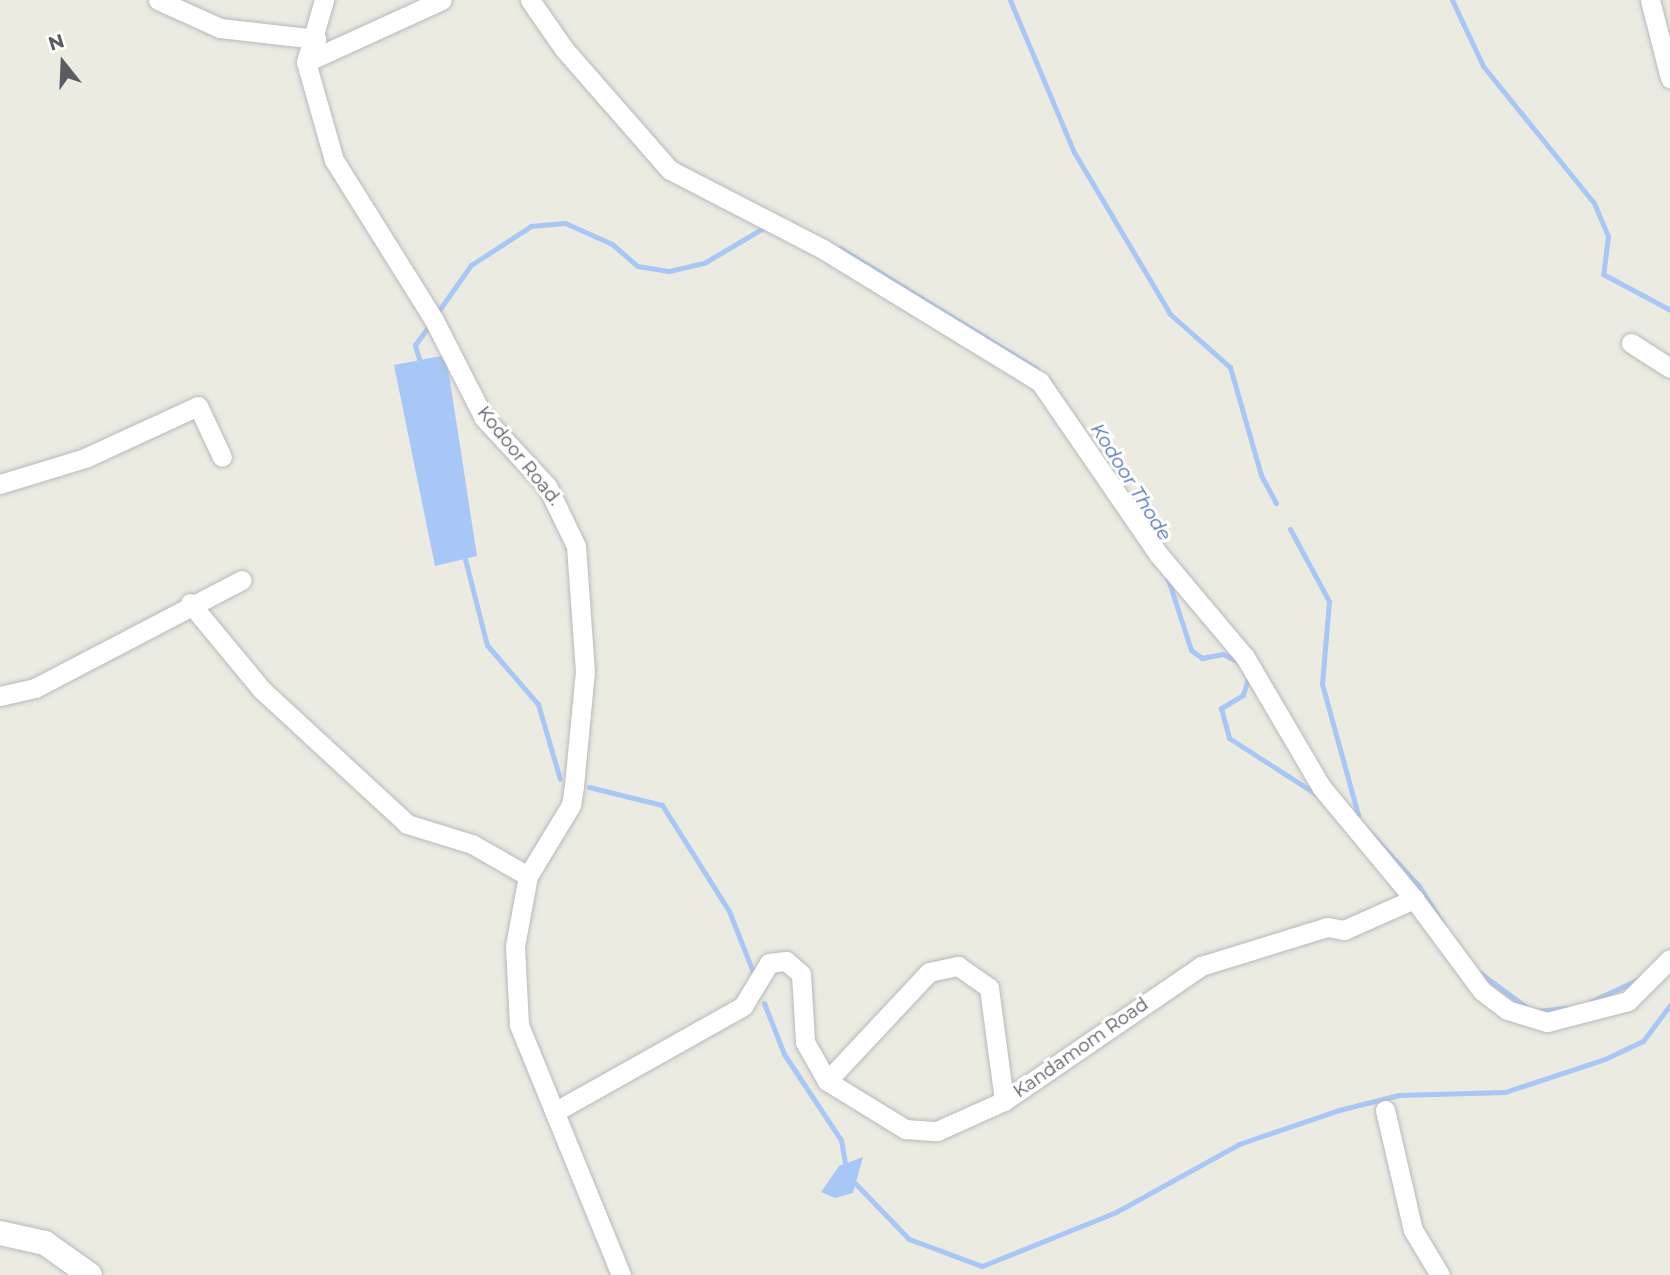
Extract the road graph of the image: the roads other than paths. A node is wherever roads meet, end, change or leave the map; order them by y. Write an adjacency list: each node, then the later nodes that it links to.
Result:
1 (158, 0): 6 (street)
2 (324, 0): 6 (street)
3 (442, 0): 7 (street)
4 (530, 0): 17 (street)
5 (1650, 0): 8 (street)
6 (316, 39): 7 (street)
7 (306, 62): 16 (street, Kodoor Road.)
8 (1670, 78)
9 (1631, 343): 10 (street)
10 (1670, 368)
11 (222, 457): 12 (street)
12 (0, 484)
13 (242, 580): 14 (street)
14 (190, 603): 15 (street); 16 (street)
15 (0, 696)
16 (528, 876): 21 (street, Kodoor Road.)
17 (1414, 899): 18 (street); 20 (street, Kandamom Road)
18 (1670, 958)
19 (827, 1081): 20 (street, Kandamom Road); 20 (street); 21 (street, Kandamom Road)
20 (1003, 1101)
21 (558, 1110): 25 (street)
22 (1385, 1110): 26 (street)
23 (0, 1233): 24 (street)
24 (90, 1275)
25 (621, 1275)
26 (1440, 1275)

